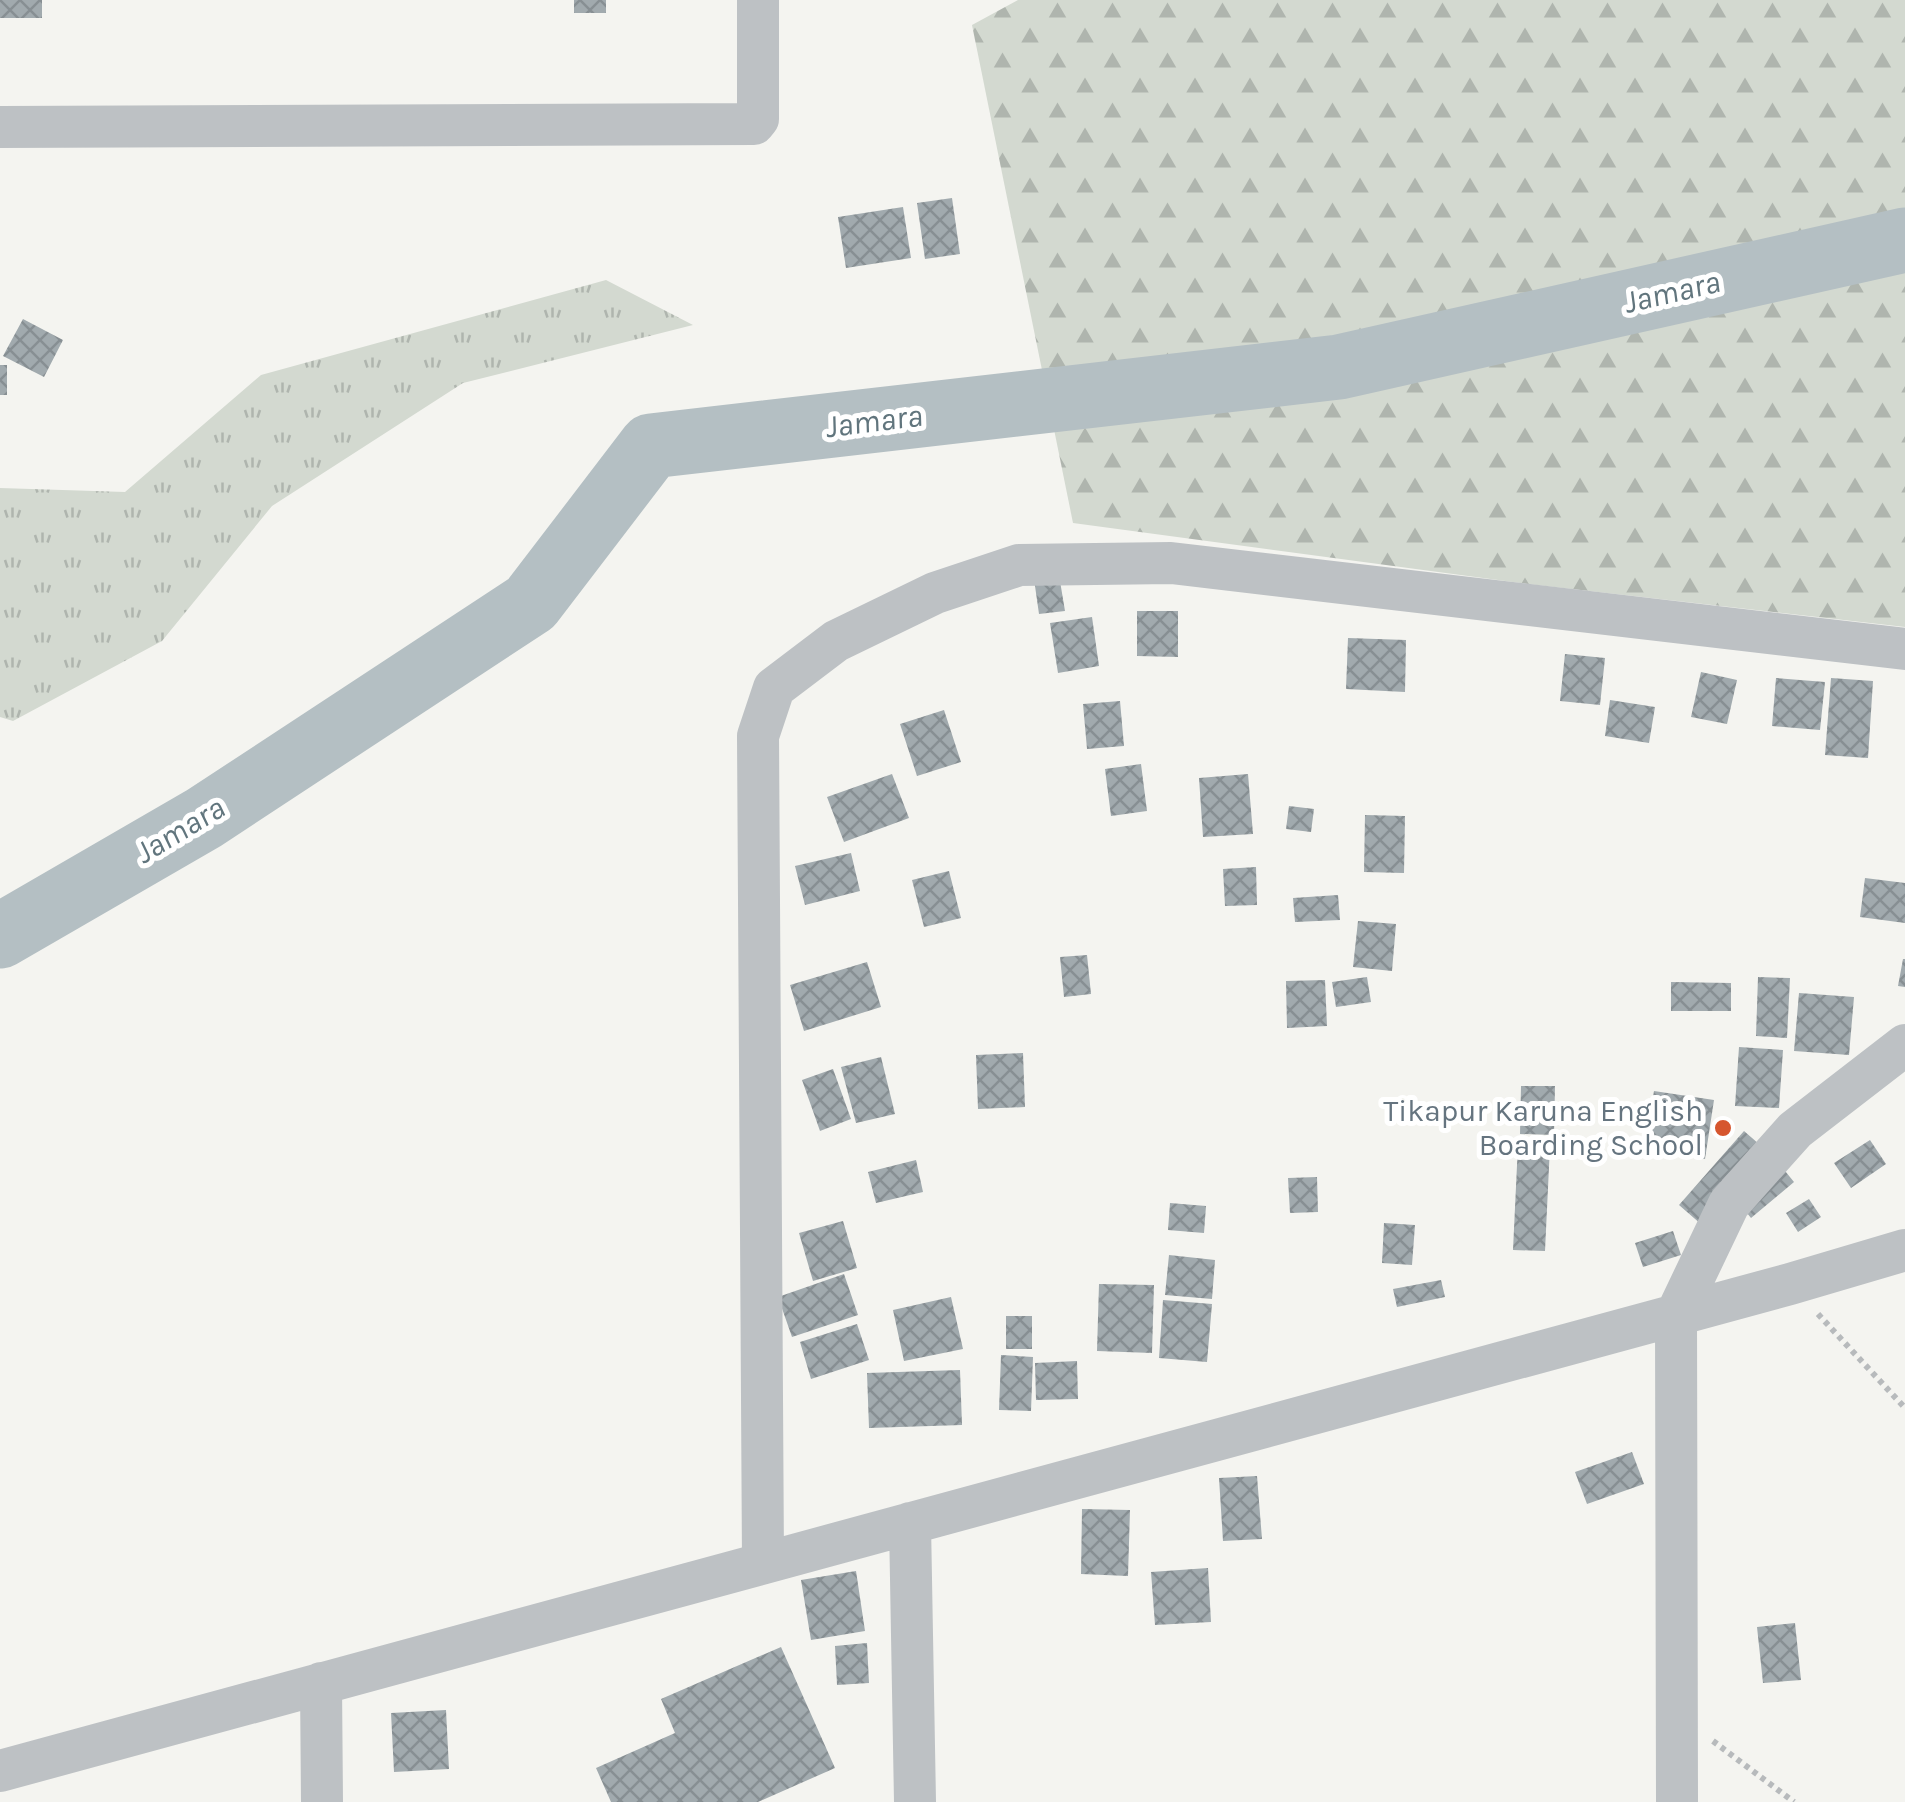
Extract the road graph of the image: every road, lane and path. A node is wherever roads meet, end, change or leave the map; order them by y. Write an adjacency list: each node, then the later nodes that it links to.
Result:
1 (758, 0): 2 (street)
2 (0, 126)
3 (1905, 648): 10 (street)
4 (1905, 1045): 7 (street)
5 (1905, 1250): 6 (street)
6 (1790, 1284): 7 (street); 8 (path)
7 (1676, 1314): 9 (street); 12 (street)
8 (1905, 1408)
9 (910, 1523): 10 (street); 15 (street)
10 (764, 1563): 11 (street)
11 (322, 1684): 13 (street); 14 (street)
12 (1676, 1712): 16 (street); 17 (path)
13 (0, 1771)
14 (322, 1802)
15 (915, 1802)
16 (1677, 1802)
17 (1794, 1802)

